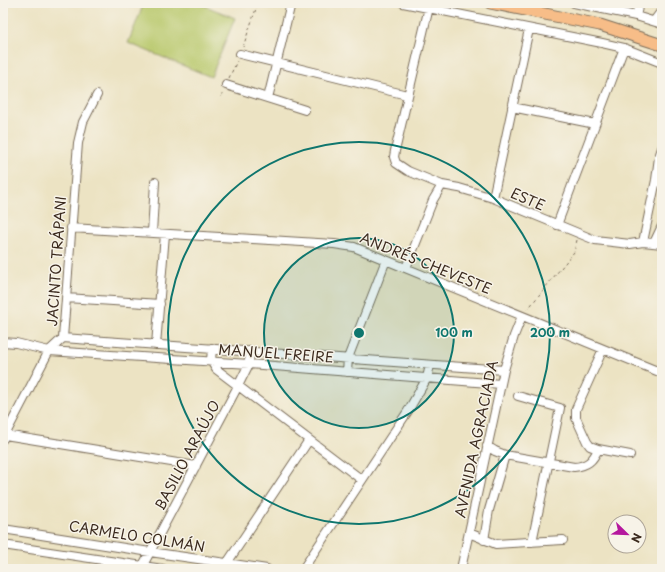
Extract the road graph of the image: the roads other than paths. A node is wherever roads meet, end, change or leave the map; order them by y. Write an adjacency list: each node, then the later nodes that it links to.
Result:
1 (291, 3): 14 (street)
2 (403, 3): 6 (street)
3 (490, 3): 11 (highway)
4 (574, 3): 8 (street)
5 (639, 3): 8 (street)
6 (429, 5): 10 (street); 18 (street)
7 (662, 14): 9 (street)
8 (636, 16): 9 (street)
9 (658, 22)
10 (529, 29): 12 (street); 20 (street)
11 (662, 45)
12 (624, 48): 15 (street); 22 (street)
13 (240, 54): 14 (street)
14 (276, 63): 18 (street); 19 (street)
15 (662, 63)
16 (226, 85): 19 (street)
17 (97, 95): 29 (street, JACINTO TRÁPANI)
18 (407, 95): 25 (street, ESTE)
19 (268, 98): 21 (street)
20 (512, 107): 22 (street); 26 (street)
21 (305, 110)
22 (595, 124): 27 (street)
23 (662, 148): 33 (street)
24 (155, 182): 30 (street)
25 (442, 185): 26 (street, ESTE); 35 (street)
26 (493, 198): 27 (street, ESTE)
27 (557, 225): 33 (street, ESTE)
28 (662, 226): 32 (street)
29 (71, 228): 30 (street, ANDRÉS CHEVESTE); 36 (street, JACINTO TRÁPANI)
30 (152, 234): 31 (street, ANDRÉS CHEVESTE)
31 (165, 234): 34 (street, ANDRÉS CHEVESTE); 37 (street)
32 (659, 240): 33 (street, ESTE)
33 (643, 242)
34 (386, 260): 35 (street, ANDRÉS CHEVESTE); 46 (street)
35 (406, 268): 38 (street, ANDRÉS CHEVESTE)
36 (66, 298): 37 (street); 39 (street, JACINTO TRÁPANI)
37 (160, 304): 41 (street)
38 (522, 316): 43 (street, ANDRÉS CHEVESTE); 50 (street, AVENIDA AGRACIADA)
39 (63, 338): 41 (street, MANUEL FREIRE); 44 (street, JACINTO TRÁPANI)
40 (3, 342): 44 (street, MANUEL FREIRE)
41 (156, 345): 42 (street, MANUEL FREIRE)
42 (212, 348): 45 (street, MANUEL FREIRE); 47 (street)
43 (603, 349): 52 (street, ANDRÉS CHEVESTE); 60 (street)
44 (49, 351): 47 (street, MANUEL FREIRE); 57 (street, JACINTO TRÁPANI)
45 (250, 351): 46 (street, MANUEL FREIRE); 48 (street, BASILIO ARAÚJO)
46 (348, 358): 49 (street, MANUEL FREIRE); 51 (street)
47 (211, 361): 48 (street, MANUEL FREIRE); 55 (street)
48 (249, 364): 51 (street, MANUEL FREIRE); 55 (street, BASILIO ARAÚJO)
49 (430, 365): 50 (street, MANUEL FREIRE); 53 (street)
50 (504, 370): 54 (street, AVENIDA AGRACIADA)
51 (347, 372): 53 (street, MANUEL FREIRE)
52 (662, 373)
53 (428, 378): 54 (street, MANUEL FREIRE); 65 (street)
54 (501, 384): 59 (street, AVENIDA AGRACIADA)
55 (238, 386): 58 (street); 64 (street, BASILIO ARAÚJO)
56 (518, 396): 63 (street)
57 (4, 437): 64 (street)
58 (309, 440): 65 (street); 73 (street)
59 (487, 446): 61 (street); 67 (street, AVENIDA AGRACIADA)
60 (598, 449): 62 (street); 63 (street)
61 (505, 455): 63 (street); 68 (street)
62 (630, 455)
63 (549, 463): 70 (street)
64 (196, 466): 72 (street, BASILIO ARAÚJO)
65 (362, 480): 77 (street)
66 (3, 529): 72 (street, CARMELO COLMÁN)
67 (469, 533): 68 (street); 78 (street, AVENIDA AGRACIADA)
68 (484, 540): 70 (street)
69 (563, 540): 70 (street)
70 (532, 542)
71 (3, 545): 74 (street, CARMELO COLMÁN)
72 (150, 552): 73 (street, CARMELO COLMÁN); 74 (street, BASILIO ARAÚJO)
73 (227, 563): 76 (street, CARMELO COLMÁN)
74 (142, 568): 75 (street, CARMELO COLMÁN)
75 (163, 569)
76 (268, 569)
77 (303, 569)
78 (461, 569)

